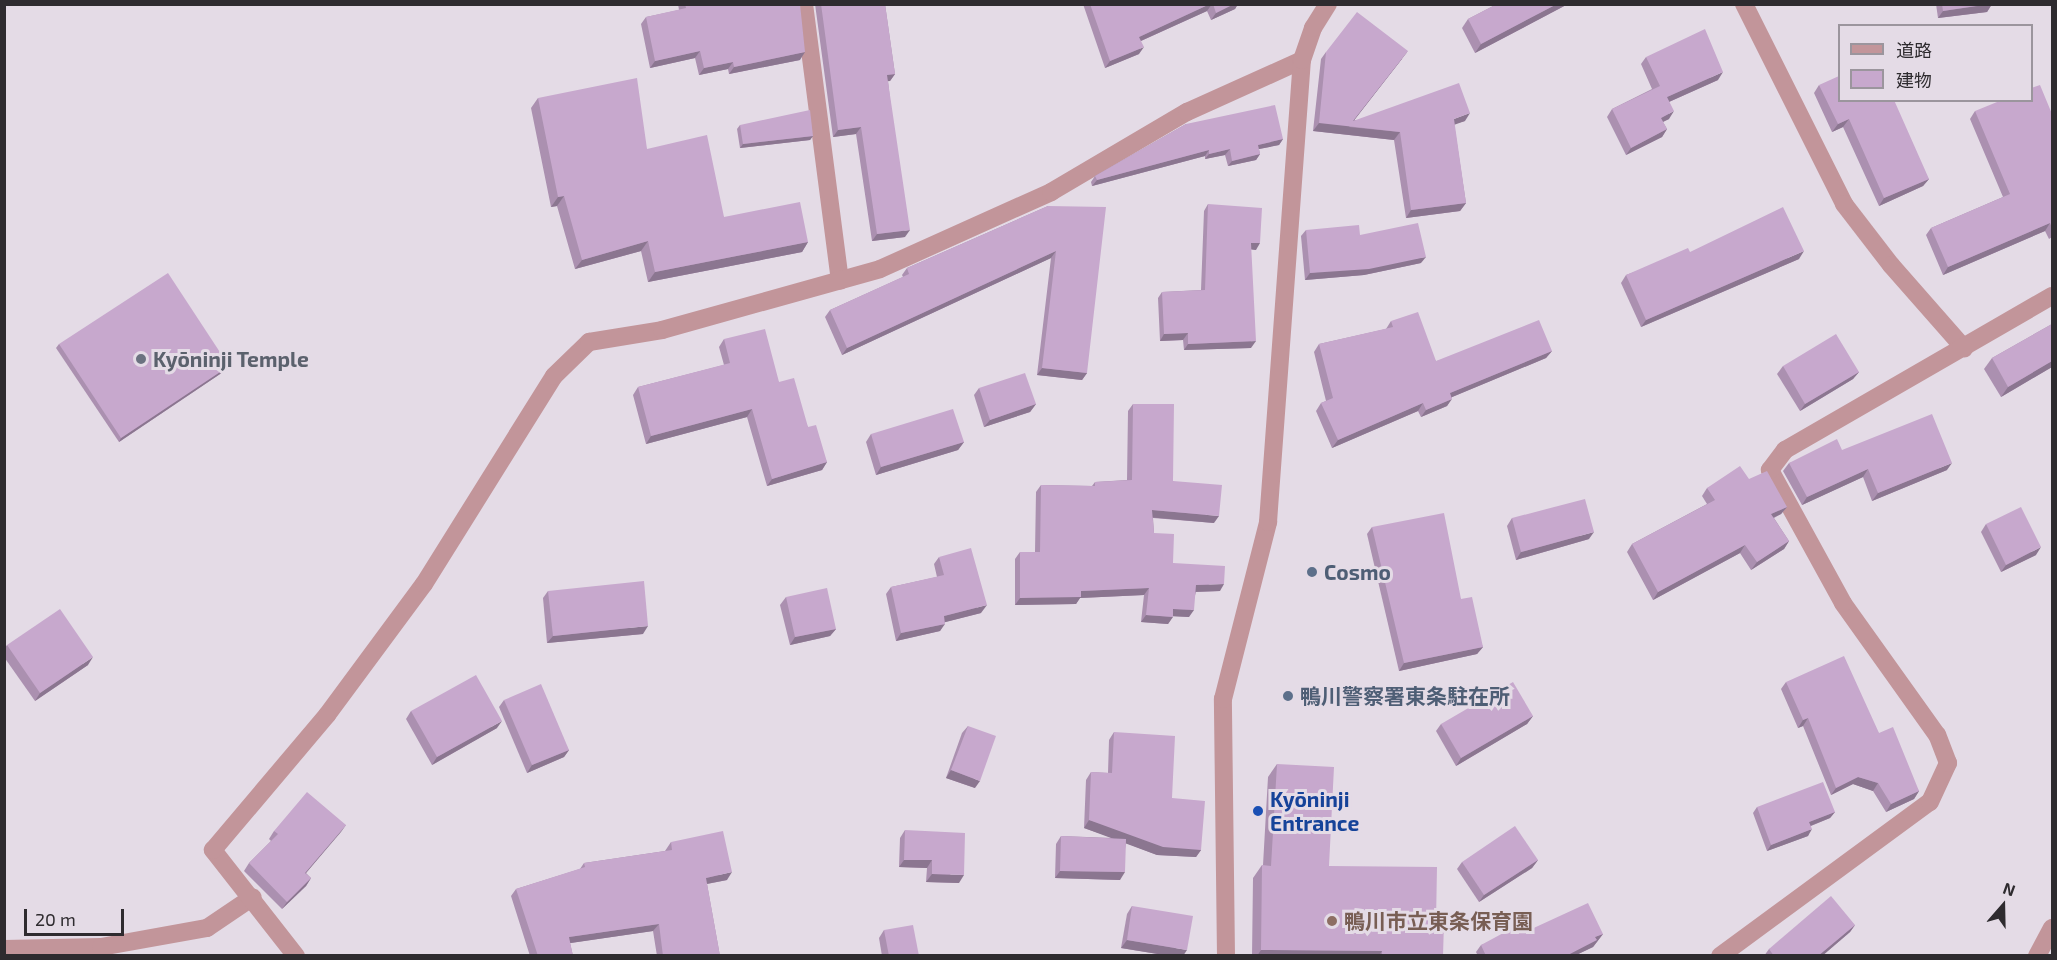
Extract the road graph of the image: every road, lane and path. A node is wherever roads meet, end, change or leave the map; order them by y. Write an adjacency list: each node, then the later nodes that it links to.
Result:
1 (804, 4): 5 (street)
2 (1328, 4): 4 (street)
3 (1744, 4): 7 (street)
4 (1302, 60): 5 (street); 12 (street)
5 (840, 280): 8 (street)
6 (2052, 296): 7 (street)
7 (1964, 348): 13 (street)
8 (253, 897): 10 (street); 11 (street)
9 (2052, 928): 14 (street)
10 (4, 949)
11 (296, 956)
12 (1226, 956)
13 (1720, 956)
14 (2037, 956)

